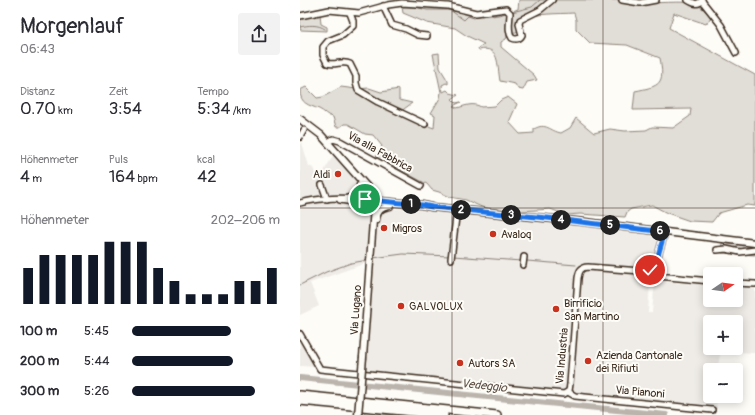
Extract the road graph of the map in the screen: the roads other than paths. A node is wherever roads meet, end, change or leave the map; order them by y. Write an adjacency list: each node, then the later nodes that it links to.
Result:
1 (552, 0): 6 (street)
2 (622, 0): 3 (street)
3 (656, 0)
4 (688, 0): 5 (street)
5 (702, 0): 10 (street)
6 (383, 6): 7 (street); 9 (street)
7 (350, 13): 8 (street); 12 (street)
8 (300, 16)
9 (427, 36)
10 (736, 53)
11 (300, 119): 15 (main road)
12 (424, 124)
13 (304, 130): 14 (street)
14 (300, 137)
15 (328, 142): 16 (main road); 20 (street, Via alla Fabbrica)
16 (332, 147): 17 (main road); 19 (main road)
17 (342, 157): 21 (main road); 26 (main road)
18 (322, 184): 23 (street)
19 (360, 184): 22 (main road); 25 (main road)
20 (421, 186)
21 (375, 197): 25 (main road); 25 (main road); 26 (main road)
22 (349, 198): 23 (street); 25 (street)
23 (329, 199): 24 (street); 25 (street)
24 (300, 203)
25 (369, 204): 27 (main road); 32 (main road, Via Lugano); 36 (main road)
26 (408, 204): 28 (main road)
27 (390, 206): 28 (main road); 32 (main road)
28 (432, 207): 29 (main road)
29 (457, 209): 30 (main road); 35 (street)
30 (665, 232): 31 (main road); 37 (street)
31 (755, 243)
32 (371, 247): 36 (main road, Via Lugano)
33 (717, 250): 34 (street)
34 (755, 250)
35 (451, 259)
36 (369, 260): 48 (main road, Via Lugano, bridge)
37 (654, 269): 38 (street); 39 (street)
38 (648, 273): 39 (street); 44 (street, Via Industria)
39 (658, 276): 40 (street)
40 (703, 280)
41 (743, 283): 42 (street)
42 (755, 284)
43 (300, 334): 44 (street, Via Industria)
44 (568, 392): 47 (street, Via Pianoni)
45 (300, 395): 50 (highway)
46 (300, 401): 49 (highway)
47 (712, 410)
48 (358, 415)
49 (444, 415)
50 (497, 415)

